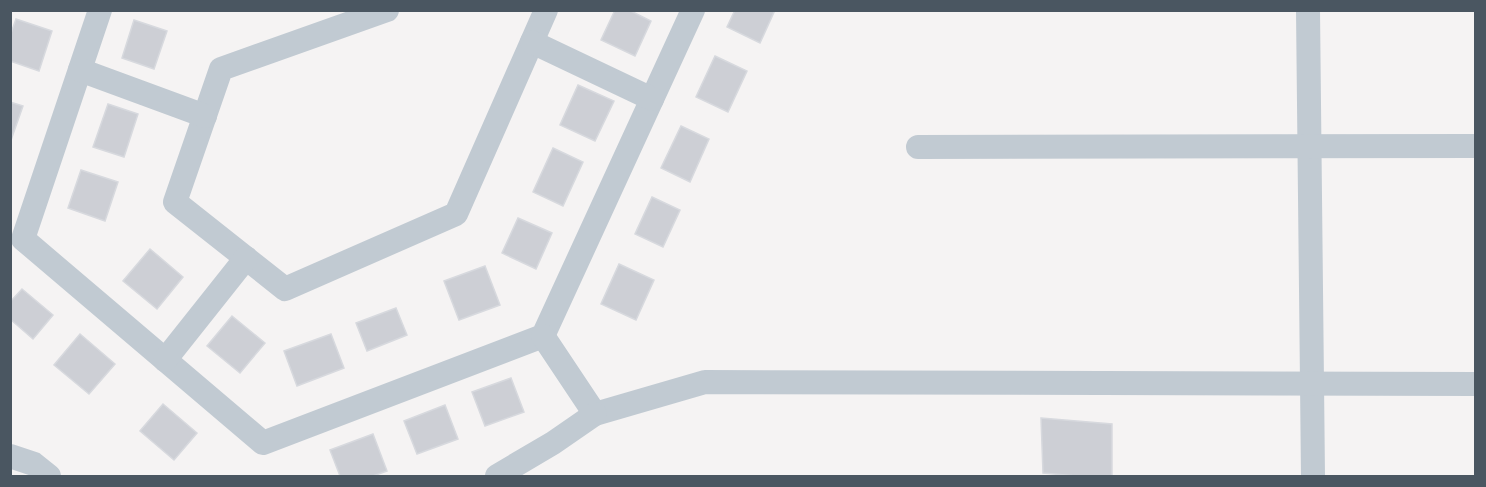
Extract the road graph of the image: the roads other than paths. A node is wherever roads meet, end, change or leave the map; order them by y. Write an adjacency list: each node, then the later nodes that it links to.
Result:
1 (100, 10): 7 (street)
2 (387, 10): 9 (street)
3 (546, 10): 6 (street)
4 (693, 10): 8 (street)
5 (1308, 10): 10 (street)
6 (532, 42): 8 (street); 13 (street)
7 (80, 70): 9 (street); 15 (street)
8 (652, 99): 14 (street)
9 (205, 116): 13 (street)
10 (1310, 146): 11 (street); 12 (street); 16 (street)
11 (1476, 146)
12 (918, 147)
13 (246, 258): 15 (street)
14 (543, 336): 15 (street); 18 (street)
15 (165, 360)
16 (1312, 384): 17 (street); 18 (street); 22 (street)
17 (1476, 384)
18 (595, 414): 21 (street)
19 (10, 456): 20 (street)
20 (49, 477)
21 (496, 477)
22 (1313, 477)

